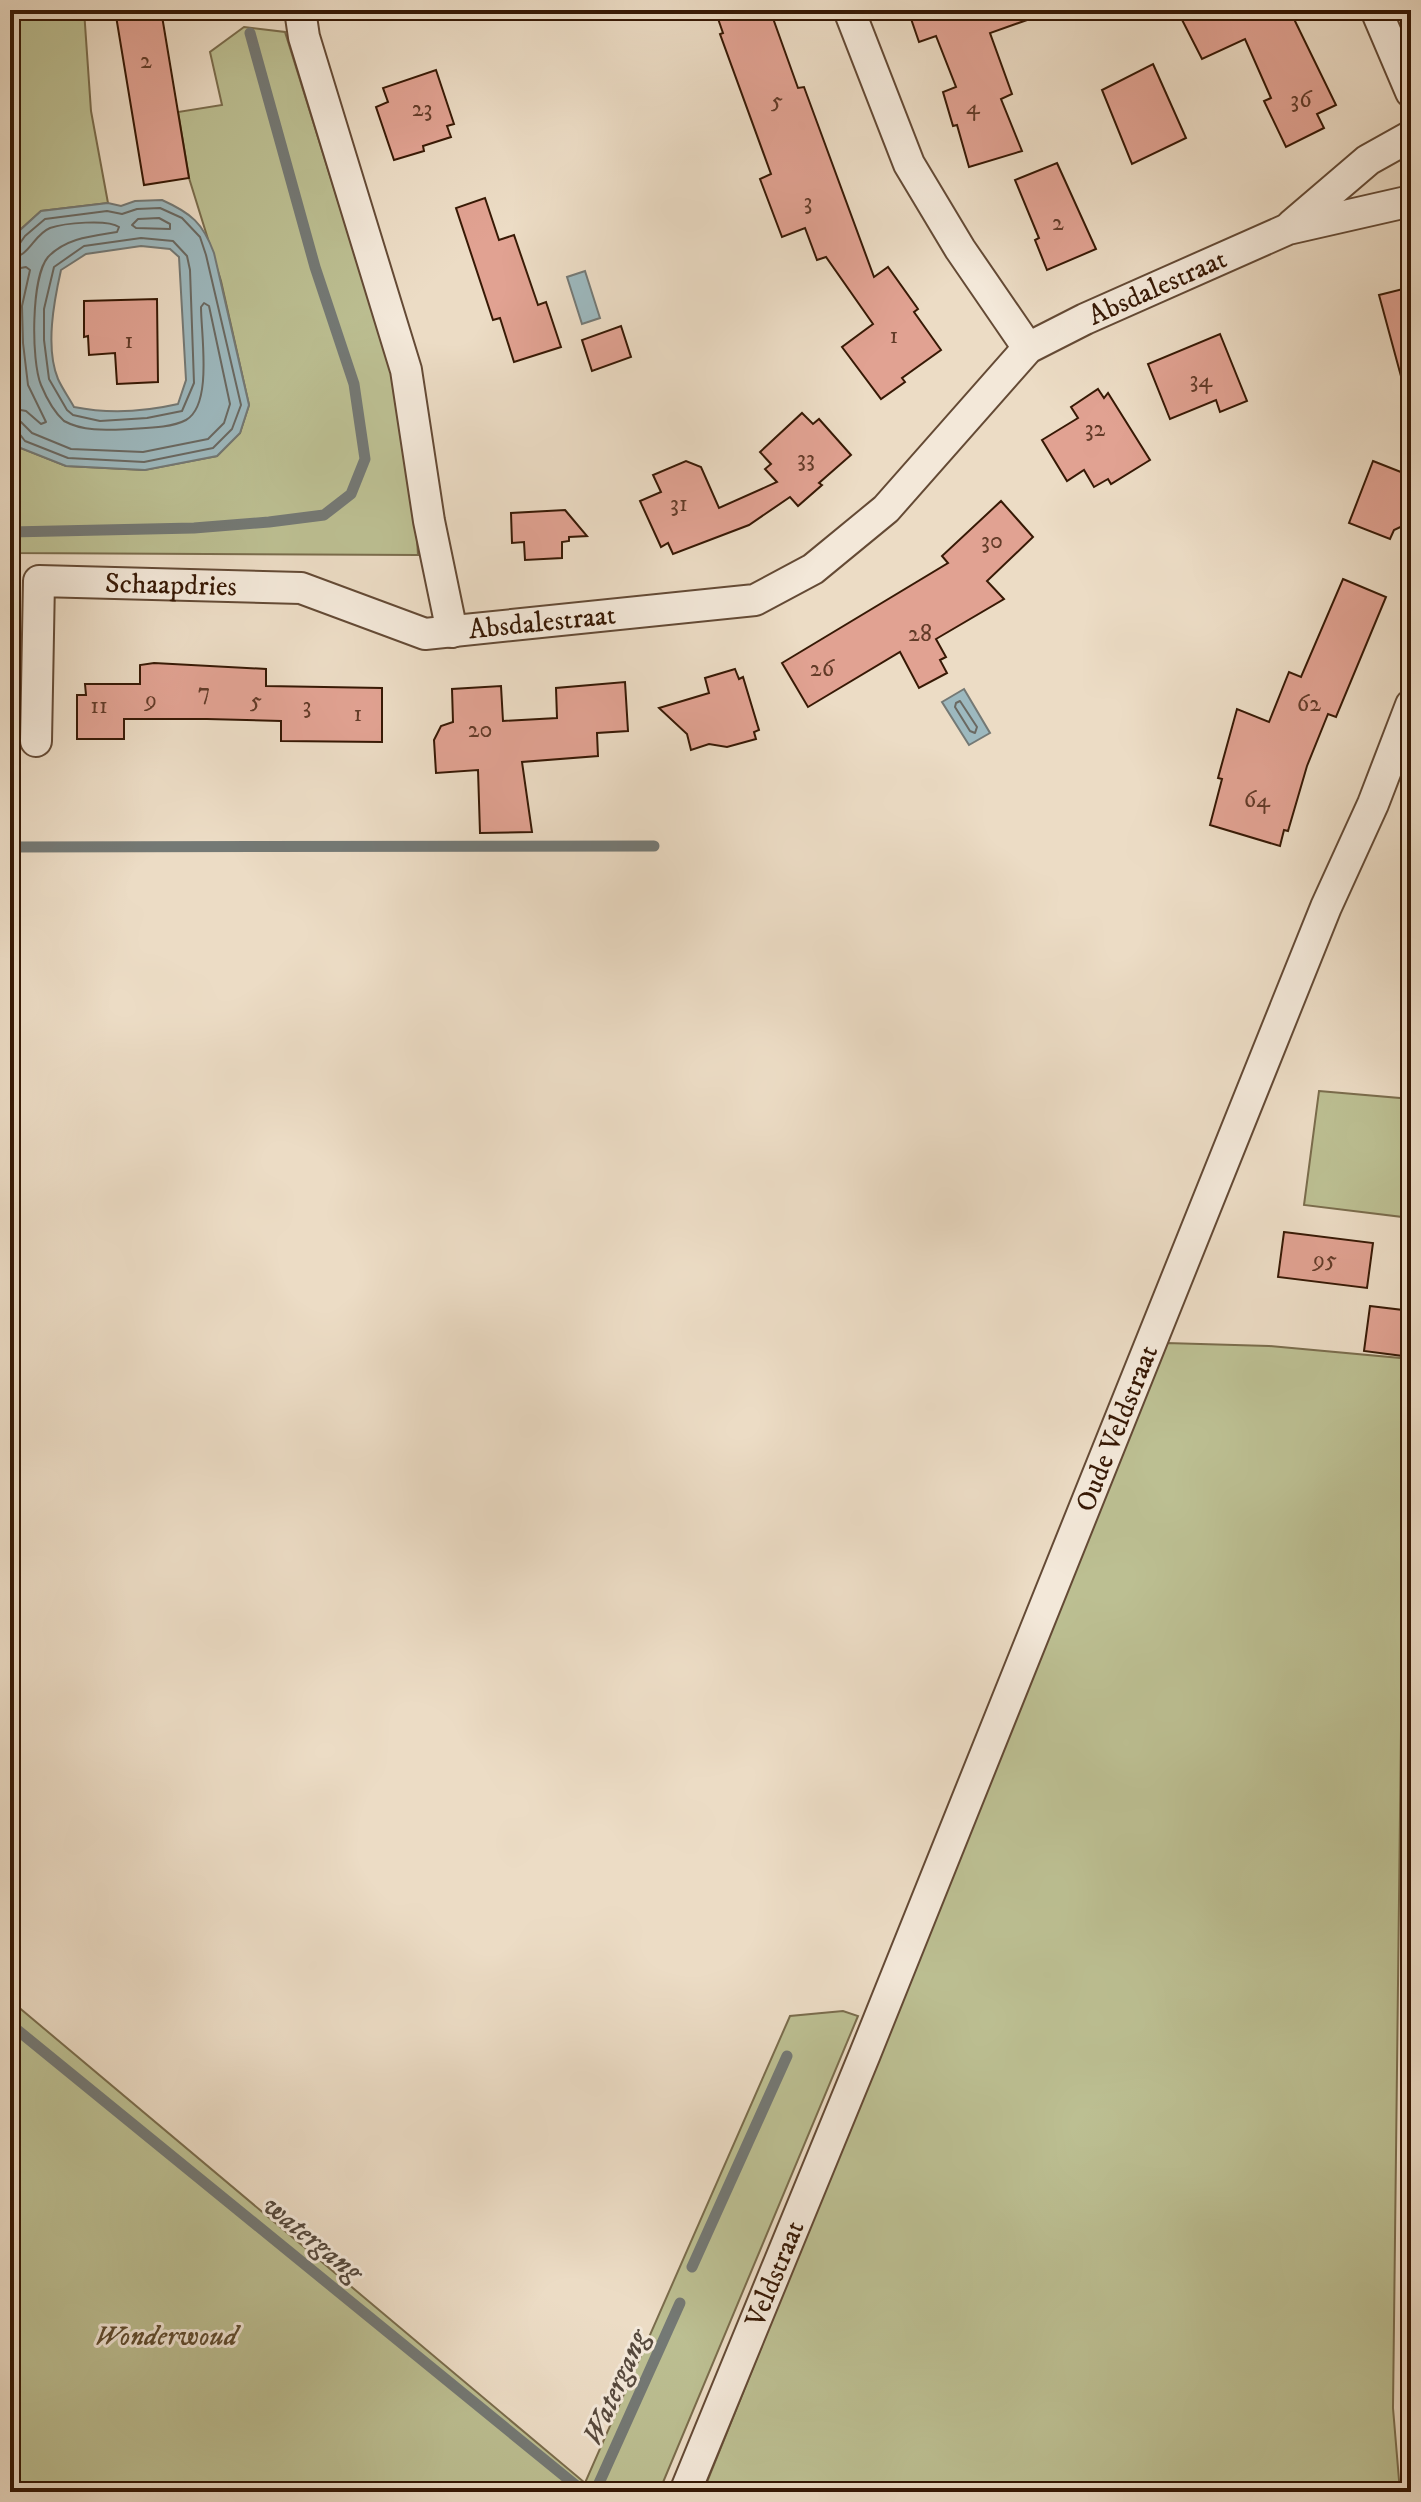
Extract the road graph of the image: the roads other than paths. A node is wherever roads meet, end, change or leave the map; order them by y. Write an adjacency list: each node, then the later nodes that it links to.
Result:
1 (300, 10): 9 (street, Absdalestraat)
2 (849, 10): 8 (street)
3 (1376, 10): 4 (street)
4 (1411, 92)
5 (1411, 136): 7 (street, Absdalestraat)
6 (1411, 201): 7 (street, Absdalestraat)
7 (1288, 229): 8 (street, Absdalestraat)
8 (1028, 348): 9 (street, Absdalestraat)
9 (452, 632): 12 (street, Schaapdries)
10 (1411, 705): 13 (street, Oude Veldstraat)
11 (1411, 740): 13 (street, Oude Veldstraat)
12 (36, 741)
13 (1373, 804): 14 (street, Oude Veldstraat)
14 (865, 2054): 15 (street, Veldstraat)
15 (685, 2492)

